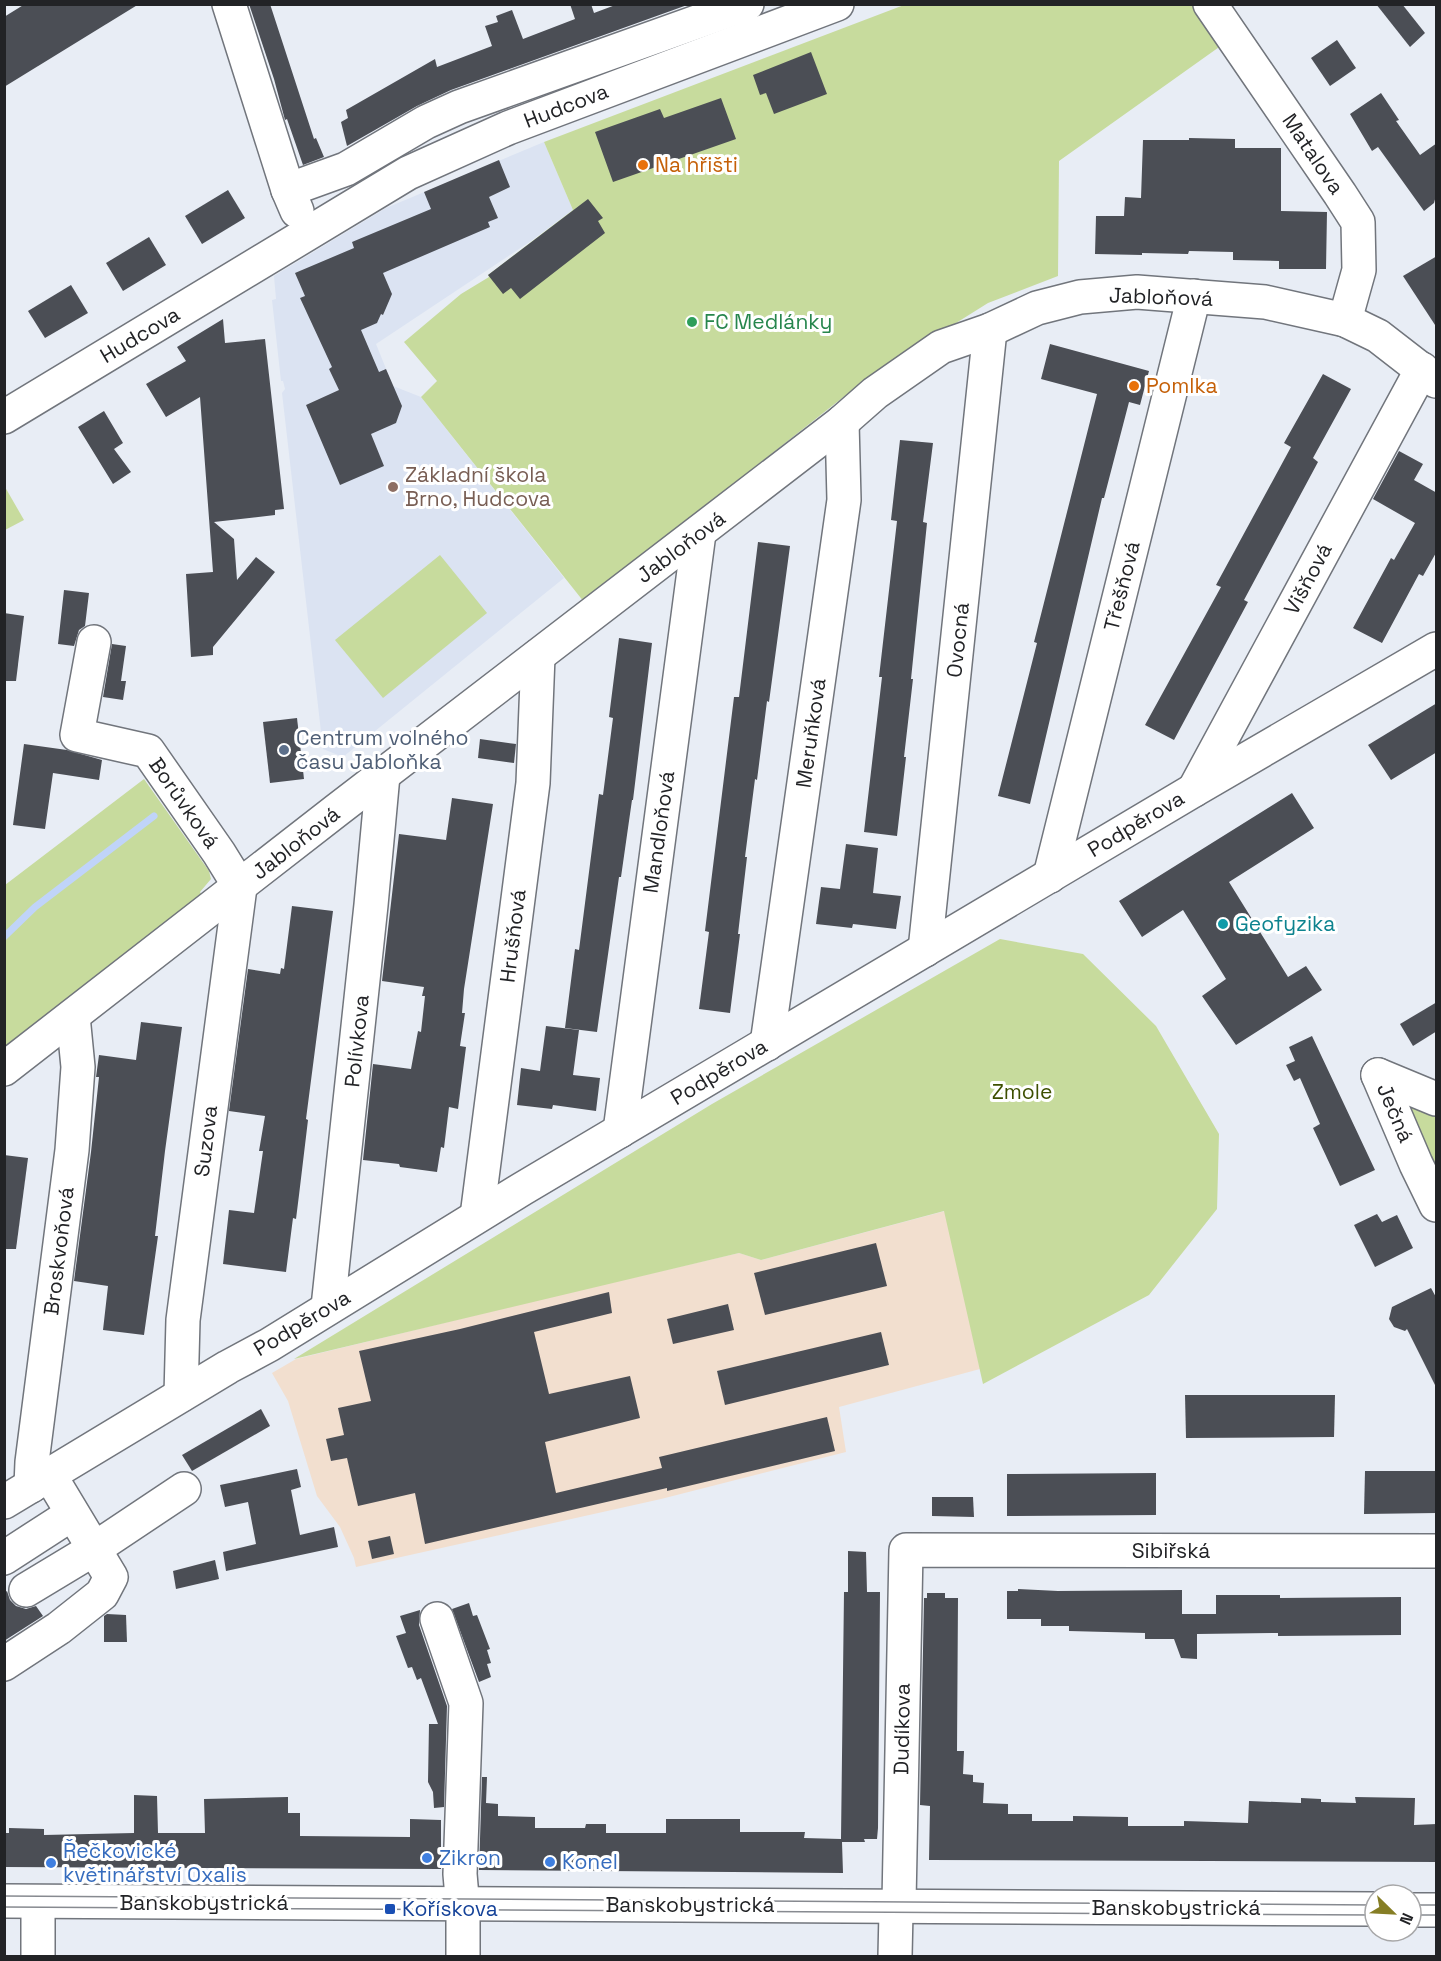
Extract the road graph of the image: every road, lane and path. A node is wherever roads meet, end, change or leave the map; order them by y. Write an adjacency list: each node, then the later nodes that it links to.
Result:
1 (229, 4): 5 (street)
2 (747, 4): 5 (street, Hudcova)
3 (837, 4): 6 (street, Hudcova)
4 (1210, 4): 8 (street, Matalova)
5 (288, 190): 6 (street)
6 (306, 233): 11 (street, Hudcova)
7 (1194, 296): 8 (street, Jabloňová); 9 (street, Jabloňová); 19 (street, Třešňová)
8 (1345, 320): 10 (street, Jabloňová)
9 (990, 330): 12 (street, Jabloňová); 21 (street, Ovocná)
10 (1429, 375): 18 (street, Višňová)
11 (4, 417)
12 (842, 422): 13 (street, Jabloňová); 23 (street, Meruňková)
13 (699, 533): 16 (street, Jabloňová); 26 (street, Mandloňová)
14 (93, 642): 20 (street, Borůvková)
15 (1437, 649): 18 (street, Podpěrova)
16 (538, 656): 17 (street, Jabloňová); 28 (street, Hrušňová)
17 (383, 775): 20 (street, Jabloňová); 29 (street, Polívkova)
18 (1194, 790): 19 (street, Podpěrova)
19 (1050, 876): 21 (street, Podpěrova)
20 (240, 887): 22 (street, Jabloňová); 30 (street, Suzova)
21 (925, 950): 23 (street, Podpěrova)
22 (73, 1016): 24 (street, Jabloňová); 31 (street, Broskvoňová)
23 (767, 1044): 26 (street, Podpěrova)
24 (4, 1069)
25 (1437, 1099): 27 (street, Ječná)
26 (620, 1131): 28 (street, Podpěrova)
27 (1437, 1205)
28 (477, 1216): 29 (street, Podpěrova)
29 (328, 1307): 30 (street, Podpěrova)
30 (181, 1395): 31 (street, Podpěrova)
31 (28, 1487): 33 (street)
32 (184, 1489): 34 (street)
33 (72, 1514): 34 (street); 37 (street)
34 (94, 1549): 38 (street); 40 (street)
35 (906, 1550): 36 (street, Sibiřská); 44 (street, Dudíkova)
36 (1437, 1551)
37 (4, 1558)
38 (26, 1590)
39 (437, 1619): 43 (street)
40 (4, 1664)
41 (4, 1902): 42 (street, Banskobystrická)
42 (38, 1902): 43 (street, Banskobystrická); 46 (street)
43 (463, 1904): 44 (street, Banskobystrická); 47 (street)
44 (898, 1907): 45 (street, Banskobystrická); 48 (street, Dudíkova)
45 (1363, 1910)
46 (38, 1956)
47 (463, 1956)
48 (896, 1956)

